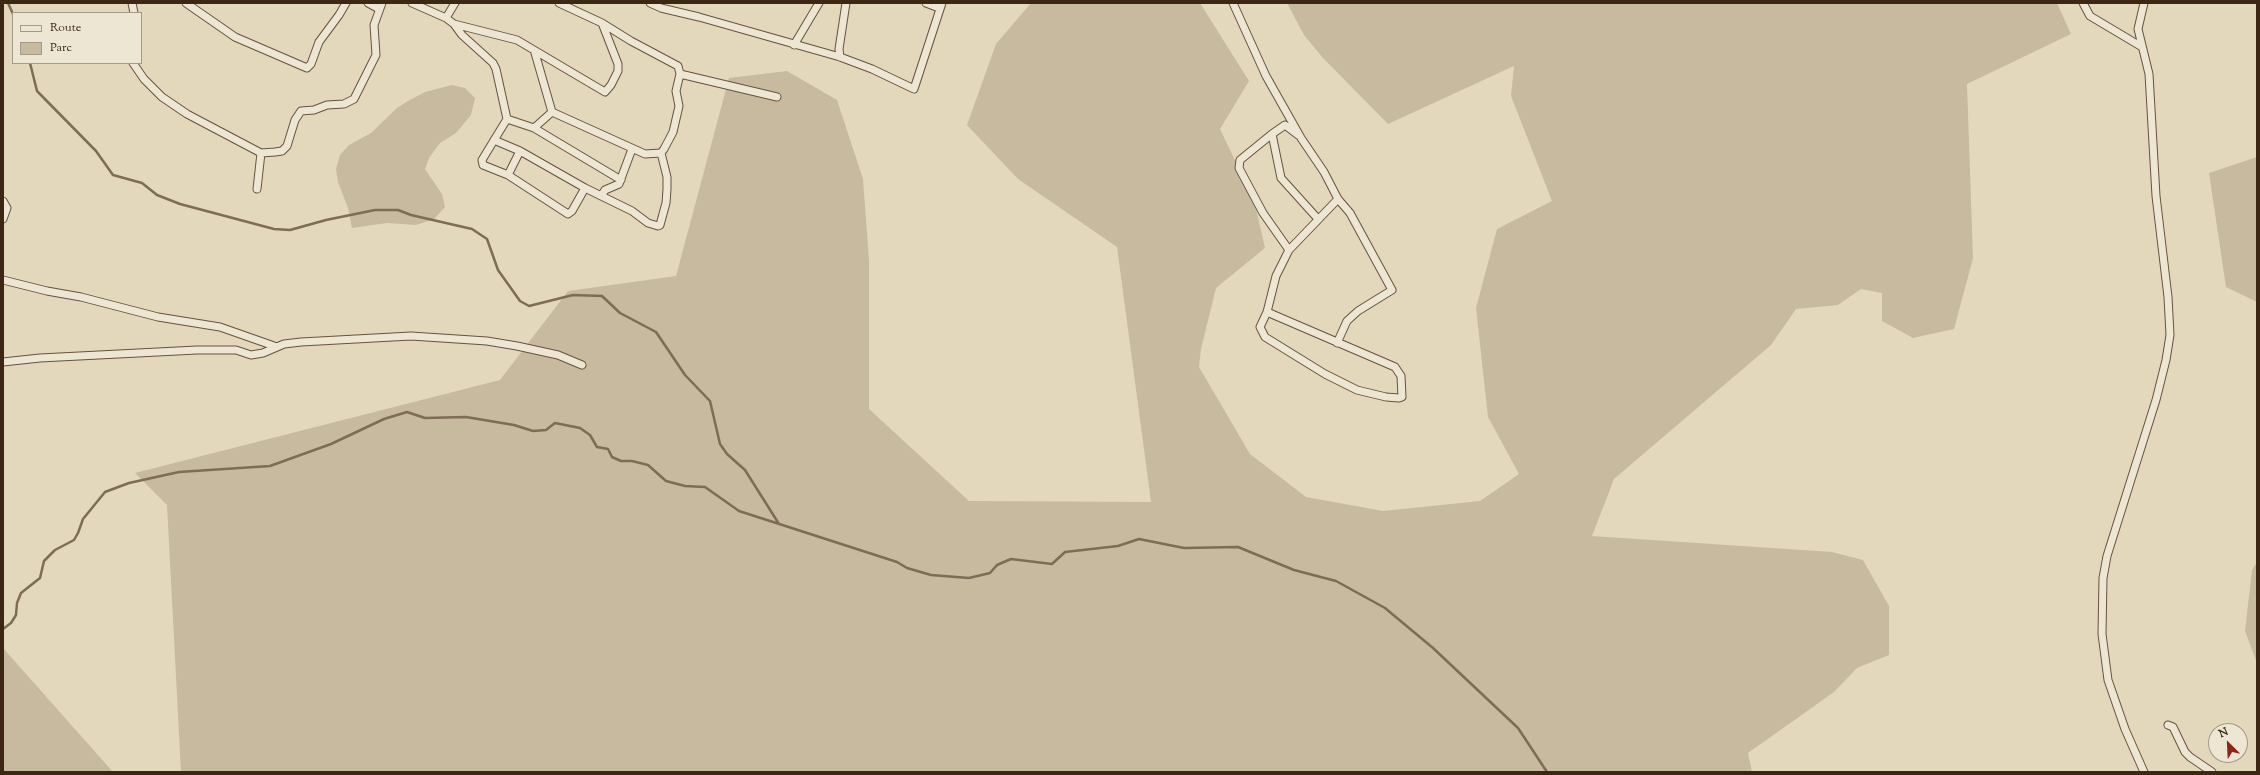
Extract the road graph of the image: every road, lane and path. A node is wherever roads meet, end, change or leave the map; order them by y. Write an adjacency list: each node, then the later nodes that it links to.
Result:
1 (186, 3): 2 (street)
2 (346, 3)
3 (368, 3): 14 (street)
4 (412, 3): 16 (street)
5 (455, 3): 16 (street)
6 (559, 3): 17 (street)
7 (650, 3): 19 (street)
8 (819, 3): 19 (street)
9 (846, 3): 22 (street)
10 (926, 3): 15 (street)
11 (1233, 3): 30 (street)
12 (2083, 3): 20 (street)
13 (2144, 3): 20 (street)
14 (381, 6): 35 (street)
15 (941, 6): 22 (street)
16 (446, 18): 18 (street)
17 (602, 23): 21 (street); 24 (street)
18 (454, 24): 21 (street); 27 (street)
19 (794, 45): 22 (street)
20 (2142, 47): 53 (street)
21 (535, 53): 26 (street)
22 (840, 57)
23 (135, 64): 35 (street)
24 (680, 74): 25 (street); 34 (street)
25 (777, 96)
26 (552, 112): 28 (street); 32 (street)
27 (506, 119): 28 (street); 31 (street)
28 (534, 128): 37 (street)
29 (1272, 134): 30 (street); 44 (street); 45 (street)
30 (1301, 138): 41 (street)
31 (494, 140): 33 (street); 36 (street)
32 (632, 149): 34 (street); 37 (street)
33 (520, 151): 36 (street); 38 (street)
34 (661, 152): 40 (street)
35 (261, 153): 39 (street)
36 (508, 175): 38 (street)
37 (621, 180): 40 (street)
38 (585, 188): 40 (street)
39 (257, 189)
40 (601, 196)
41 (1338, 199): 44 (street); 48 (street)
42 (3, 201): 43 (street)
43 (3, 219)
44 (1318, 219): 45 (street)
45 (1289, 250): 47 (street)
46 (3, 280): 49 (street)
47 (1267, 312): 48 (street); 48 (street)
48 (1337, 343)
49 (277, 347): 50 (street); 51 (street)
50 (3, 362)
51 (582, 365)
52 (2168, 725): 54 (street)
53 (2144, 772)
54 (2212, 772)

